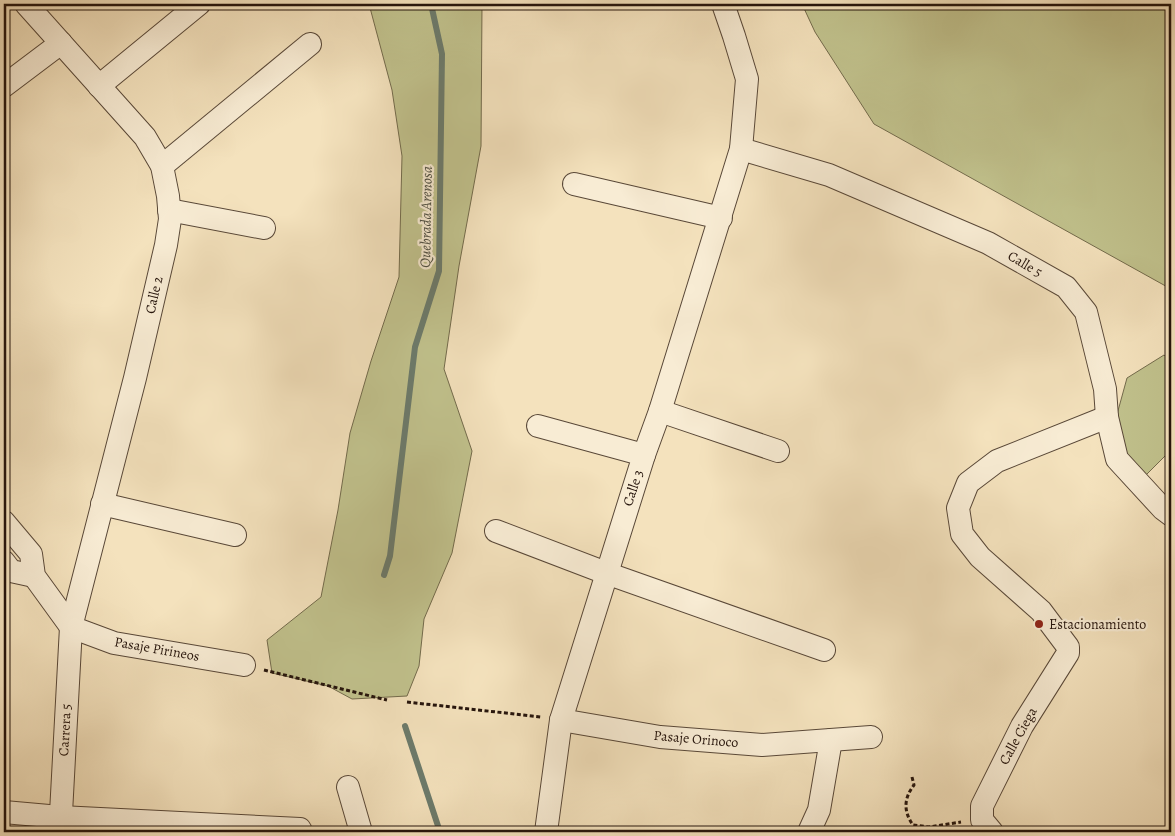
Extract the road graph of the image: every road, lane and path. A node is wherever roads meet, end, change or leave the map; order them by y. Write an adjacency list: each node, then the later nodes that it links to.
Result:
1 (26, 4): 4 (street, Calle 2)
2 (199, 4): 7 (street)
3 (723, 4): 8 (street, Calle 3)
4 (61, 43): 6 (street); 7 (street, Calle 2)
5 (310, 44): 9 (street)
6 (4, 86)
7 (99, 86): 9 (street, Calle 2)
8 (741, 149): 12 (street, Calle 3); 15 (street, Calle 5)
9 (162, 166): 11 (street, Calle 2)
10 (574, 184): 12 (street)
11 (169, 210): 13 (street); 19 (street, Calle 2)
12 (720, 218): 14 (street, Calle 3)
13 (264, 228)
14 (660, 411): 17 (street); 18 (street, Calle 3)
15 (1107, 417): 20 (street, Calle 5); 39 (street, Calle Ciega)
16 (538, 426): 18 (street)
17 (778, 451)
18 (644, 455): 25 (street, Calle 3)
19 (102, 504): 23 (street); 27 (street, Calle 2)
20 (1171, 515)
21 (4, 522): 26 (street)
22 (496, 531): 25 (street)
23 (235, 535)
24 (4, 562): 26 (street)
25 (606, 573): 28 (street); 32 (street, Calle 3)
26 (34, 576): 27 (street)
27 (71, 628): 29 (street, Pasaje Pirineos); 38 (street, Carrera 5)
28 (824, 650)
29 (244, 665): 30 (path)
30 (387, 700)
31 (407, 702): 32 (path)
32 (561, 720): 34 (street, Pasaje Orinoco); 42 (street, Calle 3)
33 (870, 737): 34 (street, Pasaje Orinoco)
34 (831, 740): 43 (street)
35 (912, 777): 39 (path)
36 (348, 787): 41 (street)
37 (4, 812): 38 (street)
38 (60, 825): 40 (street)
39 (987, 826)
40 (300, 830)
41 (361, 832)
42 (546, 832)
43 (808, 832)

